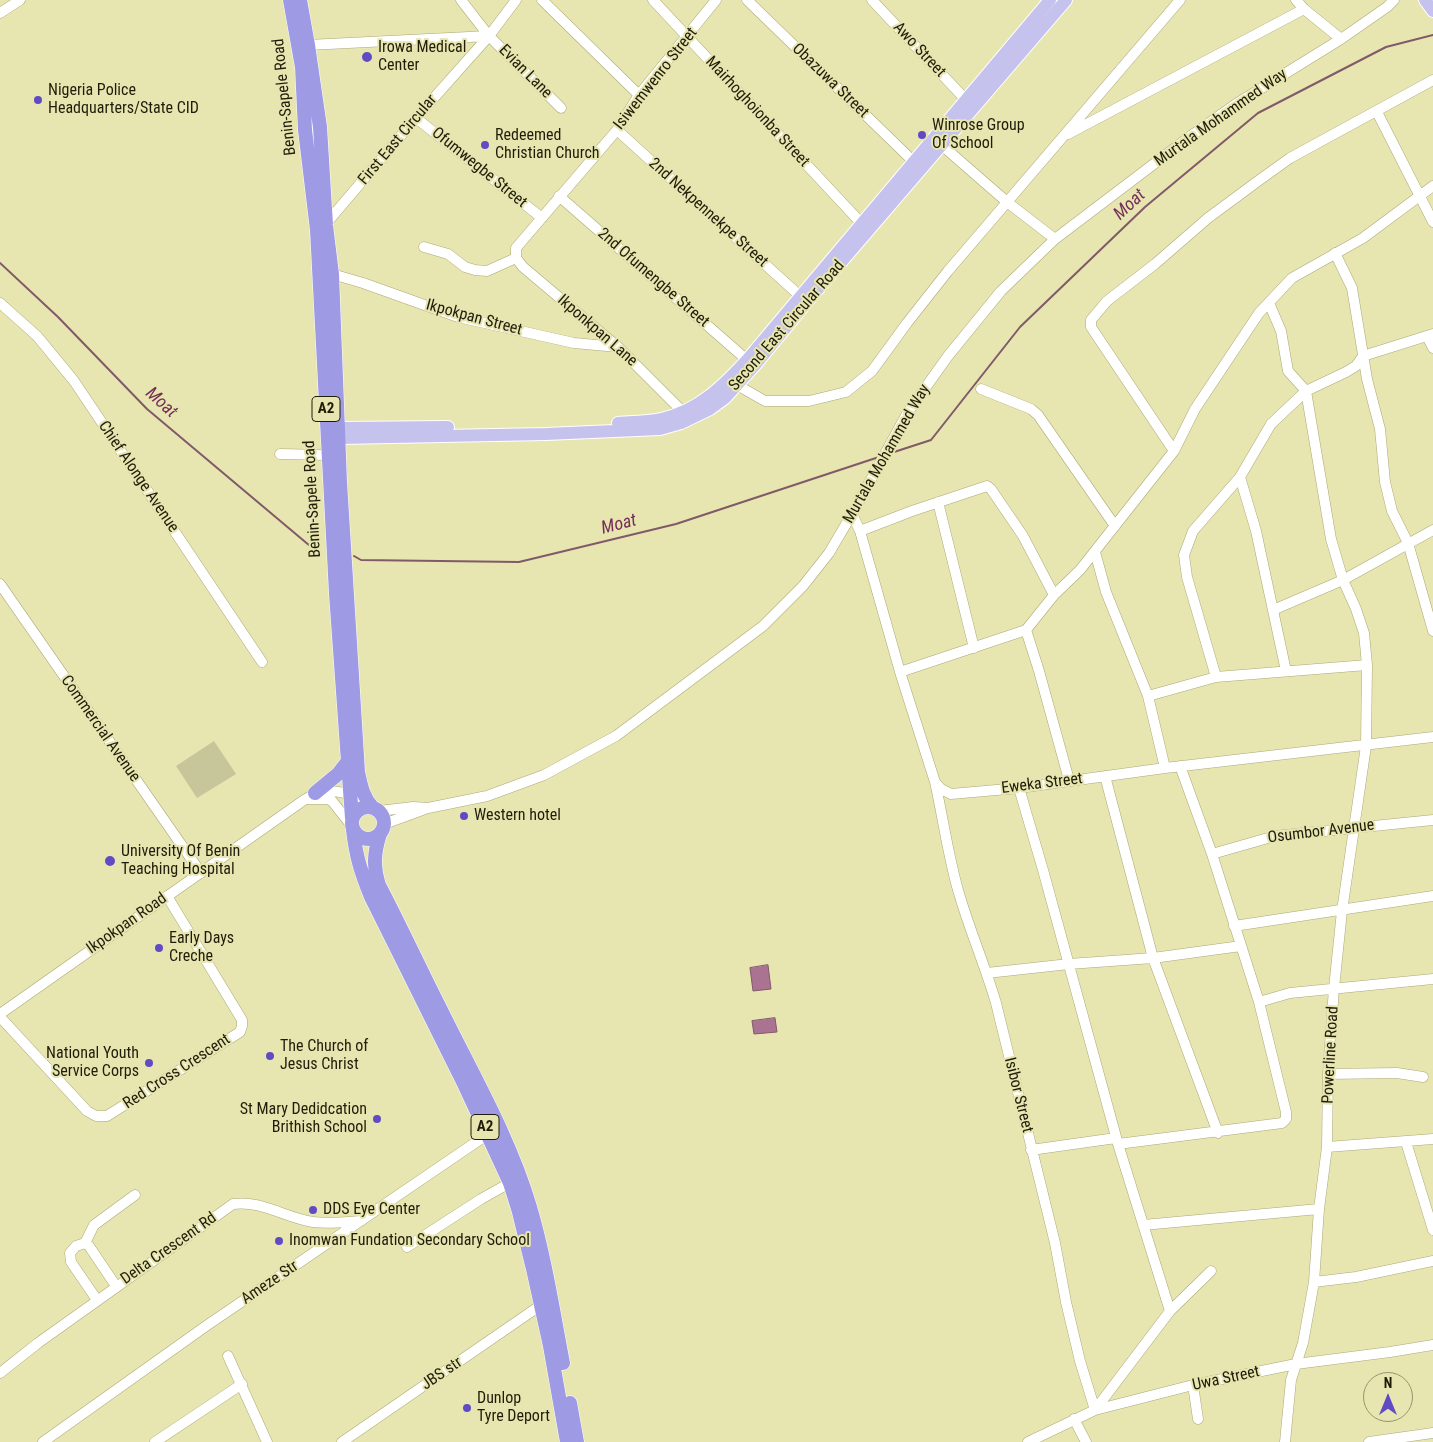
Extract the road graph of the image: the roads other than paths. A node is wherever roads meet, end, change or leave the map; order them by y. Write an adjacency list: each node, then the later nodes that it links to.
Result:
1 (290, 0): 41 (highway, Benin-Sapele Road / A2)
2 (300, 0): 23 (highway, Benin-Sapele Road / A2)
3 (461, 0): 20 (street, Evian Lane)
4 (516, 0): 20 (street, First East Circular)
5 (542, 0): 25 (street)
6 (653, 0): 21 (street, Mairhoghoionba Street)
7 (716, 0): 21 (street, Isiwemwenro Street)
8 (747, 0): 33 (street, Obazuwa Street)
9 (872, 0): 26 (street, Awo Street)
10 (1050, 0): 26 (main road, Second East Circular Road)
11 (1066, 0): 32 (main road, Second East Circular Road)
12 (1180, 0): 31 (street)
13 (1296, 0): 17 (street)
14 (1394, 0): 22 (street, Murtala Mohammed Way)
15 (1425, 0): 18 (main road)
16 (18, 1): 19 (street)
17 (1304, 9): 22 (street); 31 (street)
18 (1433, 11)
19 (0, 12)
20 (489, 36): 23 (street); 27 (street, Evian Lane); 29 (street, First East Circular)
21 (687, 38): 25 (street, Isiwemwenro Street); 40 (street, Mairhoghoionba Street)
22 (1340, 39): 42 (street, Murtala Mohammed Way)
23 (308, 45): 41 (highway, Benin-Sapele Road / A2)
24 (1433, 80): 28 (street)
25 (639, 96): 30 (street, Isiwemwenro Street)
26 (966, 100): 32 (main road, Second East Circular Road)
27 (561, 108)
28 (1377, 112): 36 (street); 60 (street)
29 (416, 118): 38 (street, Ofumwegbe Street); 41 (street, First East Circular)
30 (617, 130): 35 (street, Isiwemwenro Street); 47 (street, 2nd Nekpennekpe Street)
31 (1062, 137): 37 (street)
32 (938, 141): 33 (main road, Second East Circular Road); 37 (street); 55 (main road, Second East Circular Road)
33 (914, 162): 40 (main road, Second East Circular Road)
34 (1433, 186): 36 (street)
35 (560, 196): 38 (street, Isiwemwenro Street); 54 (street, 2nd Ofumengbe Street)
36 (1419, 196): 39 (street); 45 (street)
37 (1007, 202): 42 (street); 55 (street)
38 (542, 218): 44 (street, Isiwemwenro Street)
39 (1433, 222)
40 (862, 224): 47 (main road, Second East Circular Road)
41 (321, 228): 46 (highway, Benin-Sapele Road / A2); 62 (highway, Benin-Sapele Road / A2)
42 (1055, 239): 65 (street, Murtala Mohammed Way)
43 (424, 247): 44 (street)
44 (516, 253): 51 (street, Ikponkpan Lane)
45 (1335, 253): 48 (street); 53 (street)
46 (332, 274): 51 (street, Ikpokpan Street); 59 (highway, Benin-Sapele Road / A2)
47 (800, 296): 54 (main road, Second East Circular Road)
48 (1269, 302): 57 (street); 60 (street)
49 (0, 303): 78 (street, Chief Alonge Avenue)
50 (1430, 335): 52 (street); 53 (street)
51 (618, 347): 58 (street, Ikponkpan Lane)
52 (1433, 348)
53 (1363, 356): 57 (street); 69 (street)
54 (747, 360): 58 (main road, Second East Circular Road)
55 (737, 385): 59 (main road, Second East Circular Road)
56 (981, 389): 66 (street)
57 (1306, 391): 63 (street); 71 (street, Powerline Road)
58 (683, 412): 59 (main road, Second East Circular Road)
59 (339, 433): 95 (highway, Benin-Sapele Road / A2)
60 (1174, 451): 66 (street)
61 (280, 454): 62 (street)
62 (328, 455): 86 (highway, Benin-Sapele Road / A2)
63 (1240, 477): 74 (street); 82 (street)
64 (938, 502): 68 (street); 73 (street); 77 (street)
65 (852, 514): 68 (street); 95 (street, Murtala Mohammed Way)
66 (1116, 526): 70 (street)
67 (1433, 530): 69 (street)
68 (860, 531): 81 (street)
69 (1408, 543): 71 (street); 76 (street)
70 (1095, 552): 73 (street); 83 (street)
71 (1343, 580): 74 (street); 79 (street, Powerline Road)
72 (0, 584): 100 (street, Commercial Avenue)
73 (1054, 595): 75 (street)
74 (1273, 610): 80 (street)
75 (1026, 630): 77 (street); 90 (street)
76 (1433, 631)
77 (974, 648): 81 (street)
78 (262, 662)
79 (1367, 665): 80 (street); 85 (street, Powerline Road)
80 (1286, 671): 82 (street)
81 (900, 672): 91 (street)
82 (1216, 677): 83 (street)
83 (1148, 696): 88 (street)
84 (1433, 737): 85 (street, Eweka Street)
85 (1366, 746): 87 (street, Eweka Street); 98 (street, Powerline Road)
86 (348, 761): 93 (highway, Benin-Sapele Road / A2); 94 (highway)
87 (1180, 766): 88 (street, Eweka Street); 99 (street)
88 (1164, 768): 89 (street, Eweka Street)
89 (1104, 776): 90 (street, Eweka Street); 106 (street)
90 (1069, 780): 92 (street, Eweka Street)
91 (935, 782): 92 (street, Eweka Street); 108 (street, Isibor Street)
92 (1019, 788): 107 (street)
93 (350, 794): 94 (street); 95 (street); 97 (highway, Benin-Sapele Road / A2)
94 (309, 796): 97 (street); 100 (street, Ikpokpan Road)
95 (377, 816): 97 (highway); 97 (highway); 115 (highway, A2)
96 (1433, 820): 98 (street, Osumbor Avenue)
97 (352, 825): 115 (highway, A2)
98 (1354, 827): 99 (street, Osumbor Avenue); 103 (street, Powerline Road)
99 (1212, 854): 104 (street)
100 (201, 873): 101 (street, Ikpokpan Road)
101 (167, 896): 112 (street, Ikpokpan Road); 112 (street, Red Cross Crescent)
102 (1433, 896): 103 (street)
103 (1342, 911): 104 (street); 110 (street, Powerline Road)
104 (1234, 926): 105 (street)
105 (1241, 946): 106 (street); 111 (street)
106 (1153, 958): 107 (street); 116 (street)
107 (1069, 964): 108 (street); 118 (street)
108 (987, 973): 121 (street, Isibor Street)
109 (1433, 979): 110 (street)
110 (1334, 988): 111 (street); 113 (street, Powerline Road)
111 (1259, 1002): 116 (street)
112 (1, 1012)
113 (1328, 1074): 114 (street); 120 (street, Powerline Road)
114 (1423, 1077)
115 (494, 1131): 122 (highway, A2); 125 (street, Ameze Str)
116 (1218, 1133): 118 (street)
117 (1433, 1139): 119 (street)
118 (1117, 1141): 121 (street); 126 (street)
119 (1406, 1142): 120 (street); 127 (street)
120 (1327, 1148): 124 (street, Powerline Road)
121 (1031, 1150): 143 (street, Isibor Street)
122 (515, 1180): 129 (street); 135 (highway, A2); 152 (highway, A2)
123 (135, 1195): 128 (street)
124 (1319, 1209): 126 (street); 132 (street, Powerline Road)
125 (362, 1220): 133 (street, Delta Crescent Rd); 147 (street, Ameze Str)
126 (1143, 1225): 136 (street)
127 (1433, 1230)
128 (87, 1244): 133 (street); 134 (street)
129 (407, 1247)
130 (1433, 1261): 132 (street)
131 (1212, 1271): 136 (street)
132 (1314, 1282): 139 (street, Powerline Road)
133 (116, 1286): 134 (street, Delta Crescent Rd)
134 (97, 1300): 140 (street, Delta Crescent Rd)
135 (541, 1306): 150 (street, JBS str); 151 (highway, A2)
136 (1170, 1311): 143 (street)
137 (1433, 1345): 139 (street, Uwa Street)
138 (228, 1356): 141 (street)
139 (1296, 1364): 142 (street, Uwa Street); 155 (street, Powerline Road)
140 (0, 1373)
141 (242, 1384): 148 (street); 149 (street)
142 (1193, 1386): 143 (street, Uwa Street); 145 (street)
143 (1095, 1410): 144 (street, Uwa Street)
144 (1074, 1419): 153 (street, Uwa Street); 154 (street)
145 (1198, 1419)
146 (1433, 1433): 156 (street)
147 (43, 1442)
148 (155, 1442)
149 (267, 1442)
150 (342, 1442)
151 (567, 1442)
152 (577, 1442)
153 (1028, 1442)
154 (1086, 1442)
155 (1285, 1442)
156 (1369, 1442)

